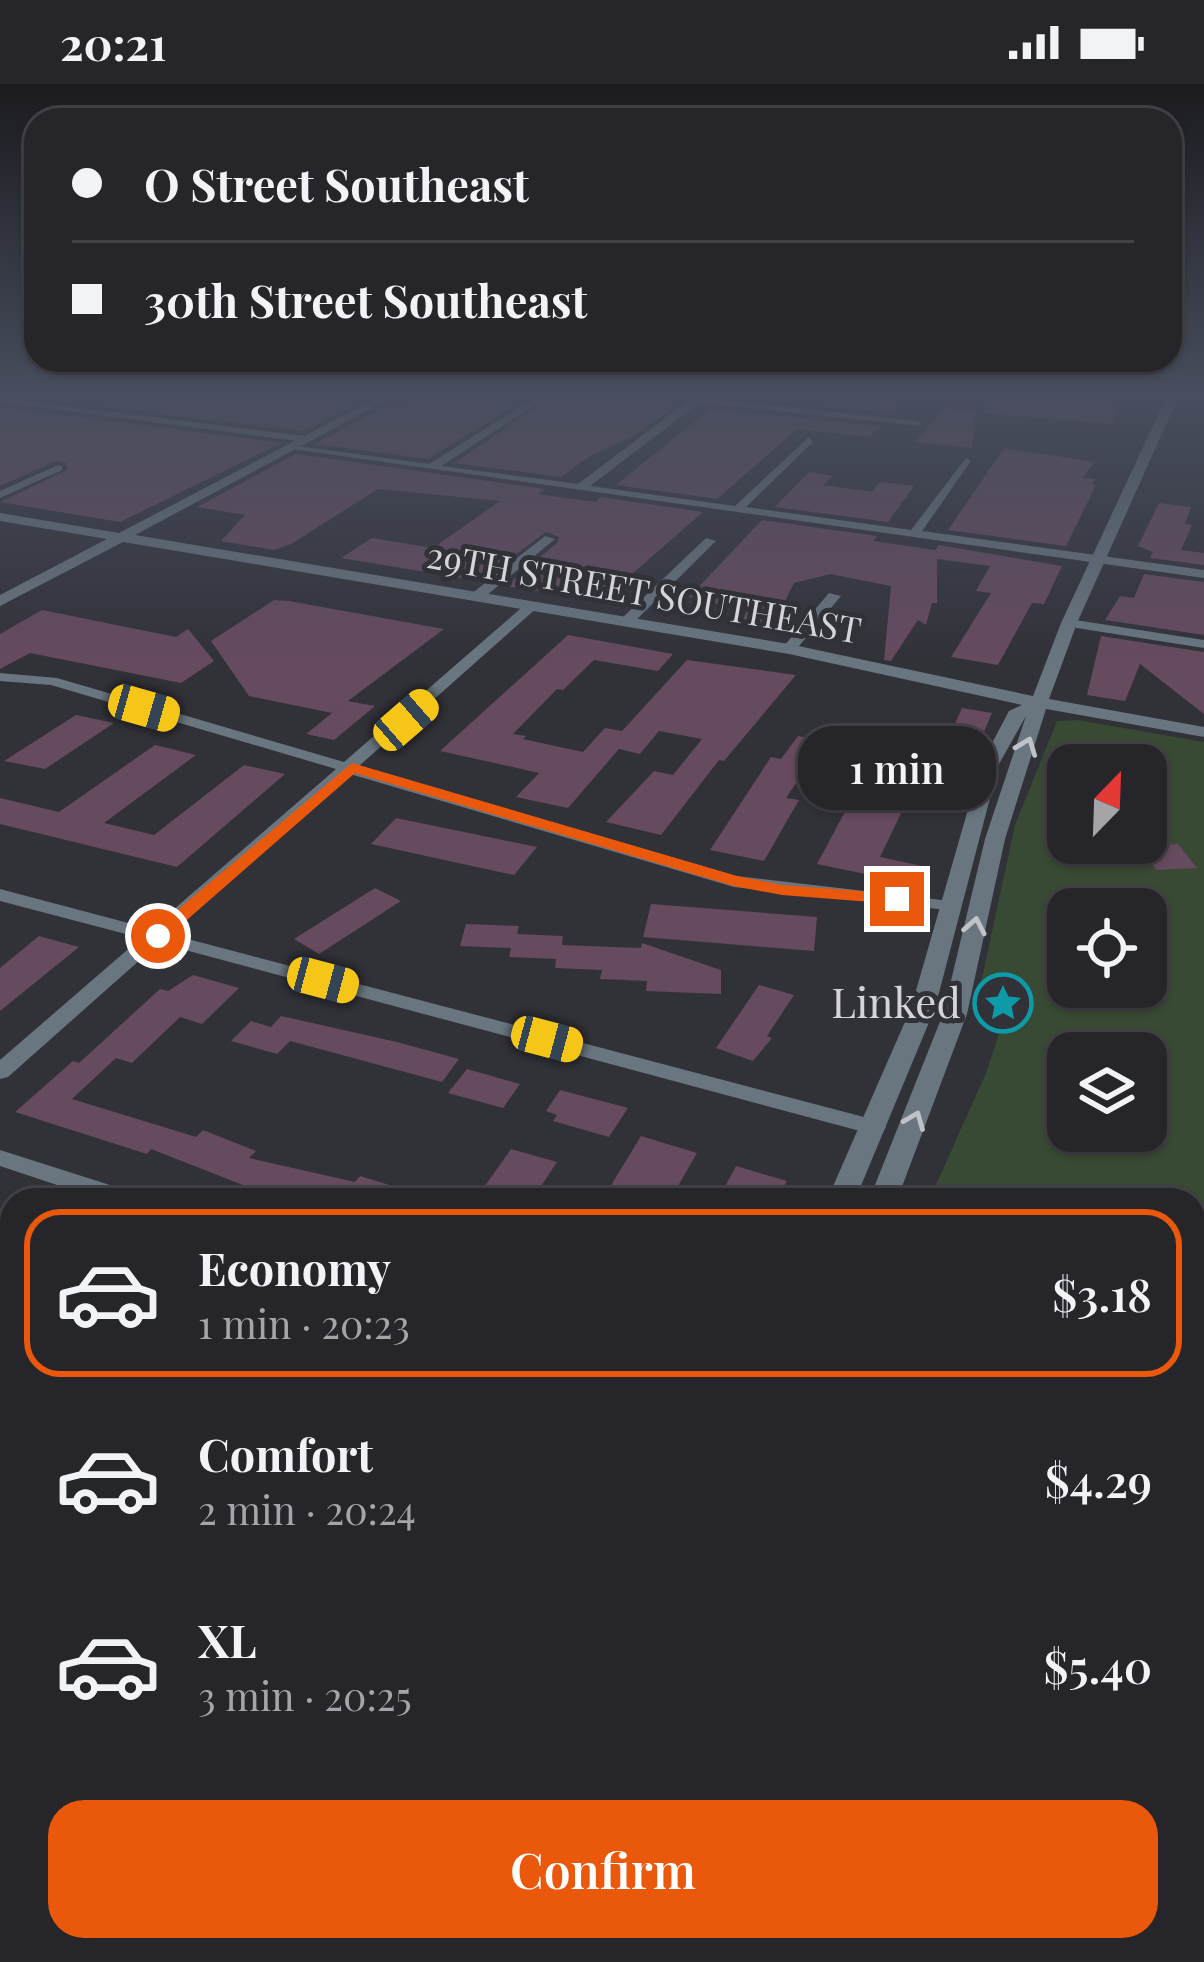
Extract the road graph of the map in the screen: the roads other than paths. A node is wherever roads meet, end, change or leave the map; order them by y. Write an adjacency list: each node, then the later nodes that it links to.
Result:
1 (218, 486): 11 (street)
2 (564, 486): 7 (street)
3 (583, 486): 7 (street)
4 (762, 486): 8 (street)
5 (948, 486): 10 (street)
6 (1132, 486): 14 (street)
7 (580, 488): 8 (street)
8 (737, 510): 10 (street)
9 (0, 517): 11 (street, 29TH STREET SOUTHEAST)
10 (913, 535): 14 (street)
11 (120, 537): 17 (street, 29TH STREET SOUTHEAST); 18 (street)
12 (549, 539): 17 (street)
13 (710, 541): 20 (street)
14 (1099, 560): 15 (street); 21 (street)
15 (1204, 574)
16 (834, 596): 23 (street)
17 (476, 597): 19 (street, 29TH STREET SOUTHEAST)
18 (0, 601)
19 (532, 606): 20 (street, 29TH STREET SOUTHEAST); 27 (street)
20 (626, 622): 23 (street, 29TH STREET SOUTHEAST)
21 (1069, 623): 22 (street); 25 (street)
22 (1204, 644)
23 (789, 649): 25 (street, 29TH STREET SOUTHEAST)
24 (0, 677): 27 (street)
25 (1039, 703): 26 (street, 29TH STREET SOUTHEAST); 29 (street); 36 (street, one-way to 25)
26 (1204, 732)
27 (352, 767): 29 (street); 30 (street)
28 (0, 895): 30 (street)
29 (950, 907): 32 (street)
30 (158, 936): 31 (street); 32 (street)
31 (0, 1072)
32 (875, 1127): 35 (street)
33 (0, 1158): 34 (street)
34 (85, 1188)
35 (847, 1188)
36 (888, 1188)

